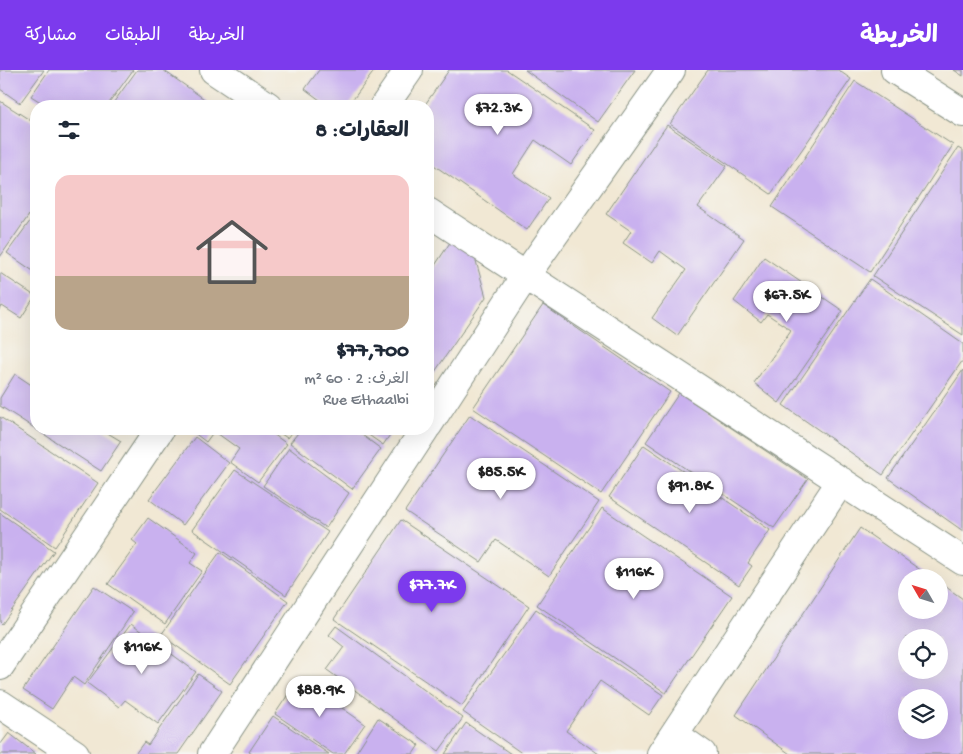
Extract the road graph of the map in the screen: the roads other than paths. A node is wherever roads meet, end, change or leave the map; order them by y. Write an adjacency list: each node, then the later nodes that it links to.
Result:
1 (214, 70): 5 (street)
2 (409, 70): 6 (street)
3 (671, 70): 9 (street)
4 (895, 70): 7 (street)
5 (259, 100)
6 (388, 100)
7 (963, 113)
8 (434, 216): 9 (street)
9 (525, 276): 10 (street); 13 (street)
10 (434, 416)
11 (156, 435): 15 (street)
12 (421, 435): 19 (street)
13 (841, 481): 14 (street); 17 (street)
14 (963, 560)
15 (0, 666)
16 (0, 704): 18 (street)
17 (668, 744): 20 (street)
18 (74, 754)
19 (212, 754)
20 (702, 754)

